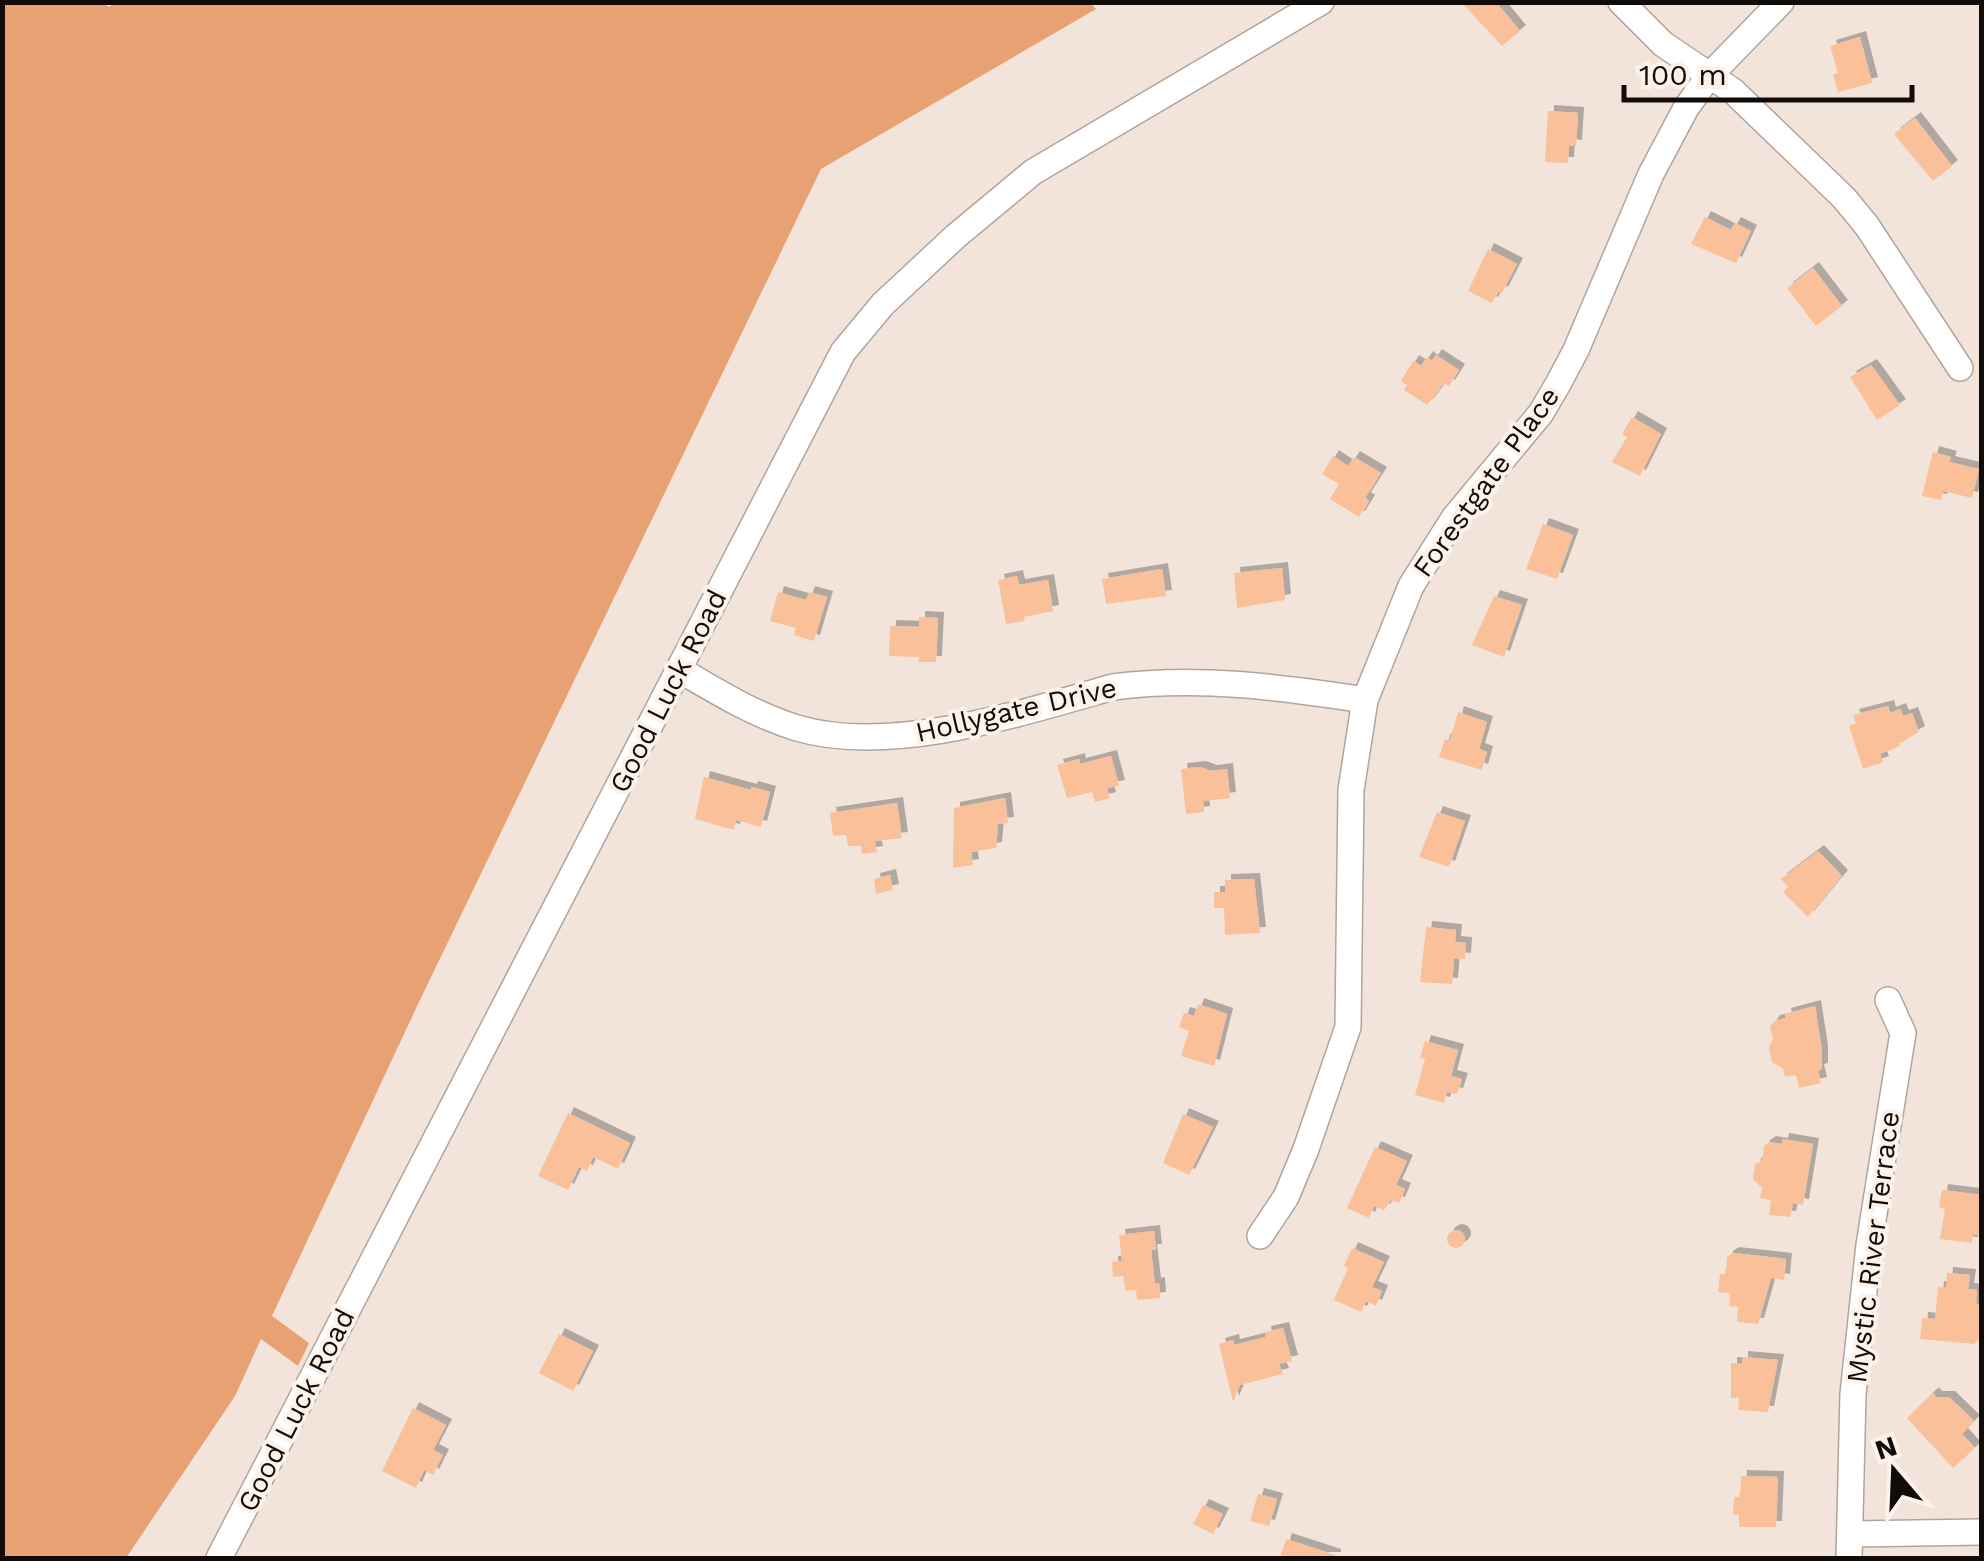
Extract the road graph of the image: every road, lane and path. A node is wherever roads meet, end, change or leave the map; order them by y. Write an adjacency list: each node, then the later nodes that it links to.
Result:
1 (1321, 2): 6 (street, Good Luck Road)
2 (1621, 2): 4 (street)
3 (1780, 2): 4 (street, Forestgate Place)
4 (1709, 76): 5 (street); 7 (street, Forestgate Place)
5 (1960, 368)
6 (680, 670): 7 (street, Hollygate Drive); 12 (street, Good Luck Road)
7 (1365, 700): 9 (street, Forestgate Place)
8 (1888, 1000): 11 (street, Mystic River Terrace)
9 (1260, 1236)
10 (1982, 1532): 11 (street)
11 (1850, 1546)
12 (219, 1558)

